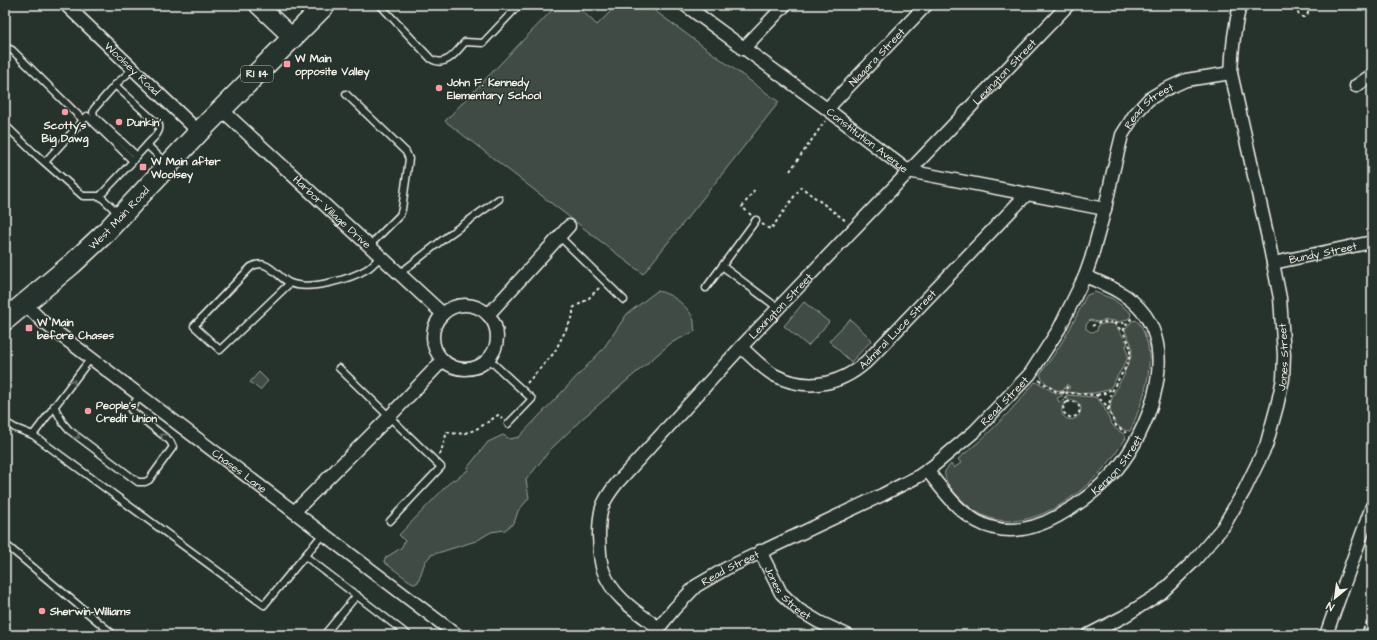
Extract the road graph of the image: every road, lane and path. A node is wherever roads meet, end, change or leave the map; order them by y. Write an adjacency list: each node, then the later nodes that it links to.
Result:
1 (66, 5): 17 (street, Woolsey Road)
2 (258, 5): 14 (main road)
3 (325, 5): 14 (highway, West Main Road / RI 114)
4 (380, 5): 5 (lane)
5 (519, 5)
6 (685, 5): 16 (street, Constitution Avenue)
7 (785, 5): 16 (street)
8 (926, 5): 24 (street, Niagara Street)
9 (1068, 5): 33 (street, Lexington Street)
10 (1240, 5): 18 (street, Jones Street)
11 (1293, 5): 13 (path)
12 (1307, 6): 13 (path); 13 (path)
13 (1299, 9)
14 (293, 38): 23 (highway, West Main Road / RI 114)
15 (5, 48): 25 (lane)
16 (744, 48): 24 (street, Constitution Avenue)
17 (133, 69): 20 (lane); 27 (street, Woolsey Road)
18 (1231, 74): 38 (street, Read Street); 47 (street, Jones Street)
19 (1372, 75): 21 (street)
20 (115, 85): 28 (lane); 29 (lane)
21 (1356, 86)
22 (346, 94): 45 (lane)
23 (222, 110): 27 (highway, West Main Road / RI 114); 45 (street, Harbor Village Drive)
24 (829, 111): 32 (path); 33 (street, Constitution Avenue)
25 (83, 120): 29 (lane); 30 (lane)
26 (5, 125): 30 (lane)
27 (199, 132): 31 (highway, West Main Road / RI 114)
28 (147, 145): 29 (lane); 31 (lane)
29 (135, 158): 36 (lane)
30 (44, 162): 36 (lane)
31 (168, 165): 39 (highway, West Main Road / RI 114)
32 (790, 171)
33 (908, 171): 35 (street, Constitution Avenue); 42 (street, Lexington Street)
34 (755, 189): 40 (path)
35 (1028, 194): 38 (street, Constitution Avenue); 65 (street, Admiral Luce Street)
36 (100, 196): 39 (lane)
37 (499, 199): 49 (lane)
38 (1105, 209): 50 (street, Read Street)
39 (121, 215): 55 (highway, West Main Road / RI 114)
40 (756, 220): 42 (path); 48 (lane)
41 (569, 226): 43 (street)
42 (855, 227): 56 (street, Lexington Street)
43 (560, 237): 51 (lane); 59 (street)
44 (1372, 242): 47 (street, Bundy Street)
45 (369, 246): 46 (street, Harbor Village Drive)
46 (381, 256): 49 (street, Harbor Village Drive); 52 (lane)
47 (1273, 263): 102 (street, Jones Street)
48 (722, 266): 53 (lane); 56 (lane)
49 (399, 274): 58 (street, Harbor Village Drive)
50 (1085, 276): 57 (street, Kennon Street); 70 (street, Read Street)
51 (606, 281): 54 (lane); 73 (path)
52 (290, 283): 52 (lane)
53 (706, 288)
54 (624, 300)
55 (25, 304): 60 (highway, West Main Road / RI 114); 66 (street, Chases Lane)
56 (778, 308): 65 (street, Lexington Street)
57 (1141, 310): 62 (path); 84 (street, Kennon Street)
58 (443, 314): 59 (street); 68 (street)
59 (488, 314): 67 (street)
60 (5, 320)
61 (1114, 323): 62 (path); 63 (path); 64 (path)
62 (1126, 324): 64 (path)
63 (1092, 326)
64 (1123, 332): 72 (path)
65 (741, 347): 96 (street, Lexington Street)
66 (91, 358): 75 (street, Chases Lane); 78 (lane, one-way to 66)
67 (489, 358): 68 (street); 73 (lane)
68 (443, 360): 80 (street)
69 (338, 368): 80 (lane)
70 (1030, 374): 74 (path); 86 (street, Read Street)
71 (1068, 386): 74 (path)
72 (1114, 388): 76 (path); 79 (path)
73 (521, 389): 82 (lane)
74 (1063, 393): 76 (path); 77 (path)
75 (140, 395): 78 (lane, one-way to 75); 88 (street, Chases Lane)
76 (1096, 395): 79 (path)
77 (1067, 402): 77 (path)
78 (54, 406): 83 (lane)
79 (1108, 411): 84 (path)
80 (389, 417): 85 (lane); 88 (street)
81 (5, 422): 83 (lane)
82 (508, 424): 85 (path)
83 (33, 435): 93 (lane)
84 (1136, 439): 86 (street, Kennon Street)
85 (438, 464): 89 (lane)
86 (927, 470): 92 (street, Read Street)
87 (1372, 506): 103 (street)
88 (294, 512): 90 (street, Chases Lane)
89 (390, 521)
90 (324, 534): 93 (lane); 100 (street, Chases Lane)
91 (5, 544): 97 (lane)
92 (760, 552): 96 (street, Read Street); 101 (street, Jones Street)
93 (306, 556): 94 (lane)
94 (357, 595): 98 (lane); 99 (lane)
95 (1372, 613): 104 (path)
96 (656, 631)
97 (114, 635)
98 (324, 635)
99 (408, 635)
100 (457, 635)
101 (848, 635)
102 (1088, 635)
103 (1326, 635)
104 (1360, 635)

